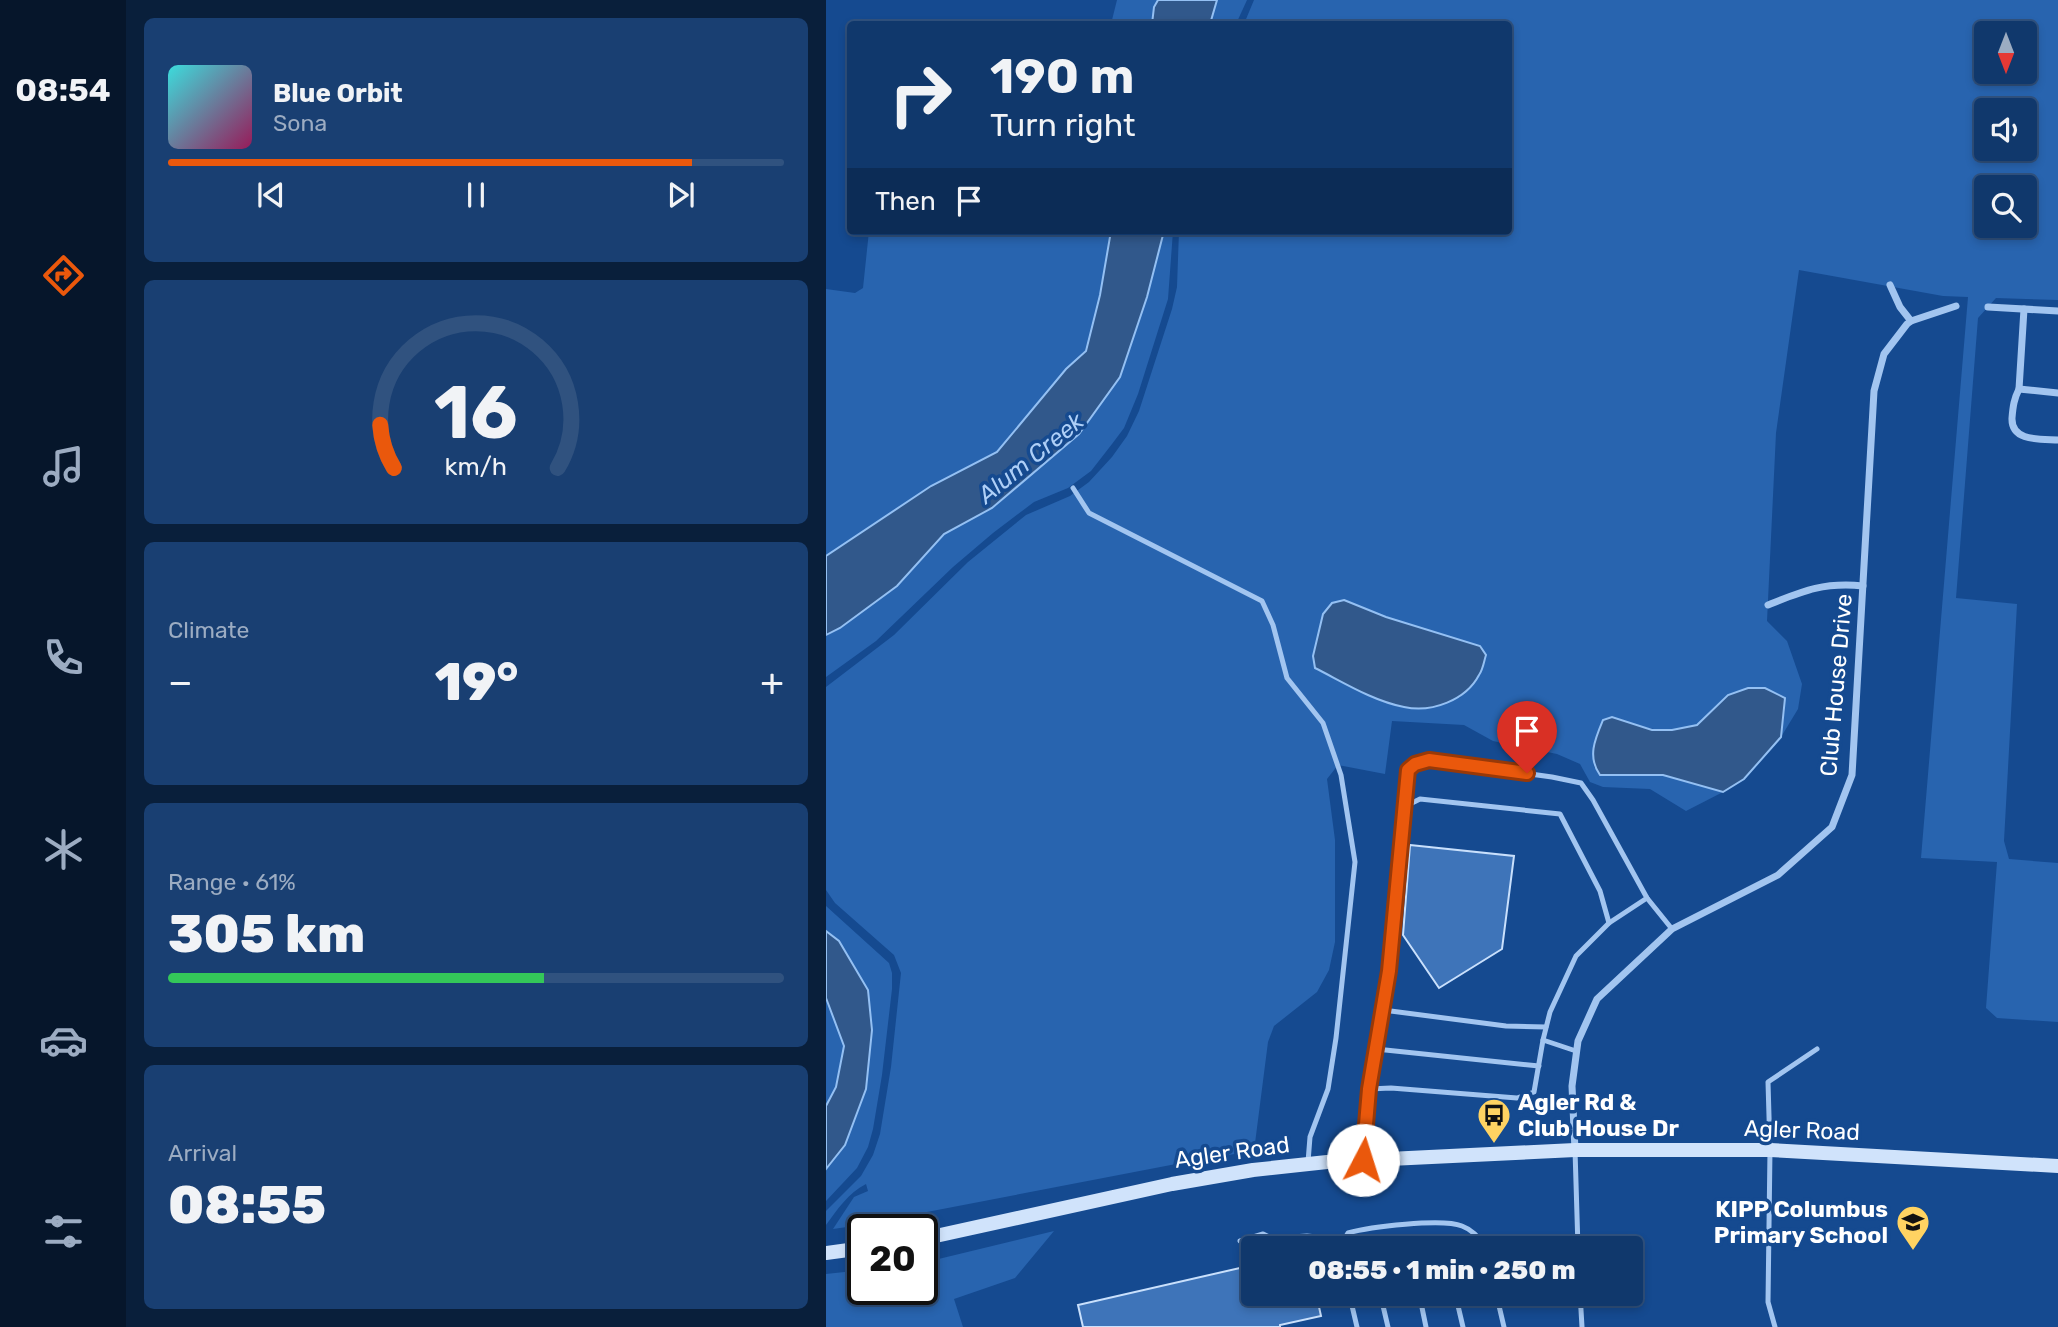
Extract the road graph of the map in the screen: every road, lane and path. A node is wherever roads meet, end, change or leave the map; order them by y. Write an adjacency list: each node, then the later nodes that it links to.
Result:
1 (1890, 285): 6 (street)
2 (1956, 306): 6 (street)
3 (1988, 307): 4 (street)
4 (2024, 309): 5 (street); 7 (street)
5 (2058, 311)
6 (1911, 321): 11 (street, Club House Drive)
7 (2018, 389): 8 (street); 9 (street)
8 (2058, 393)
9 (2058, 440)
10 (1073, 488): 28 (lane)
11 (1863, 586): 12 (street); 16 (street, Club House Drive)
12 (1768, 605)
13 (1405, 806): 14 (lane); 15 (lane); 17 (lane)
14 (1647, 898): 15 (lane); 16 (lane)
15 (1609, 923): 18 (lane)
16 (1672, 929): 22 (street, Club House Drive)
17 (1382, 1010): 18 (lane); 20 (lane)
18 (1546, 1027): 19 (lane)
19 (1543, 1040): 22 (lane); 23 (lane)
20 (1376, 1049): 23 (lane); 24 (lane)
21 (1817, 1049): 26 (lane)
22 (1577, 1051): 25 (street, Club House Drive)
23 (1539, 1066): 24 (lane)
24 (1369, 1089): 27 (lane)
25 (1574, 1150): 26 (main road, Agler Road); 27 (main road, Agler Road); 33 (lane)
26 (1770, 1150): 29 (main road, Agler Road); 48 (lane)
27 (1363, 1160): 28 (main road, Agler Road)
28 (1307, 1165): 30 (main road, Agler Road)
29 (2058, 1166)
30 (938, 1235)
31 (1346, 1236): 32 (lane)
32 (1478, 1236)
33 (1578, 1236)
34 (847, 1250): 35 (main road)
35 (826, 1253)
36 (1352, 1306): 42 (lane)
37 (1383, 1306): 43 (lane)
38 (1422, 1306): 44 (lane)
39 (1458, 1306): 45 (lane)
40 (1499, 1306): 46 (lane)
41 (1581, 1306): 47 (lane)
42 (1357, 1327)
43 (1388, 1327)
44 (1426, 1327)
45 (1463, 1327)
46 (1504, 1327)
47 (1582, 1327)
48 (1775, 1327)

